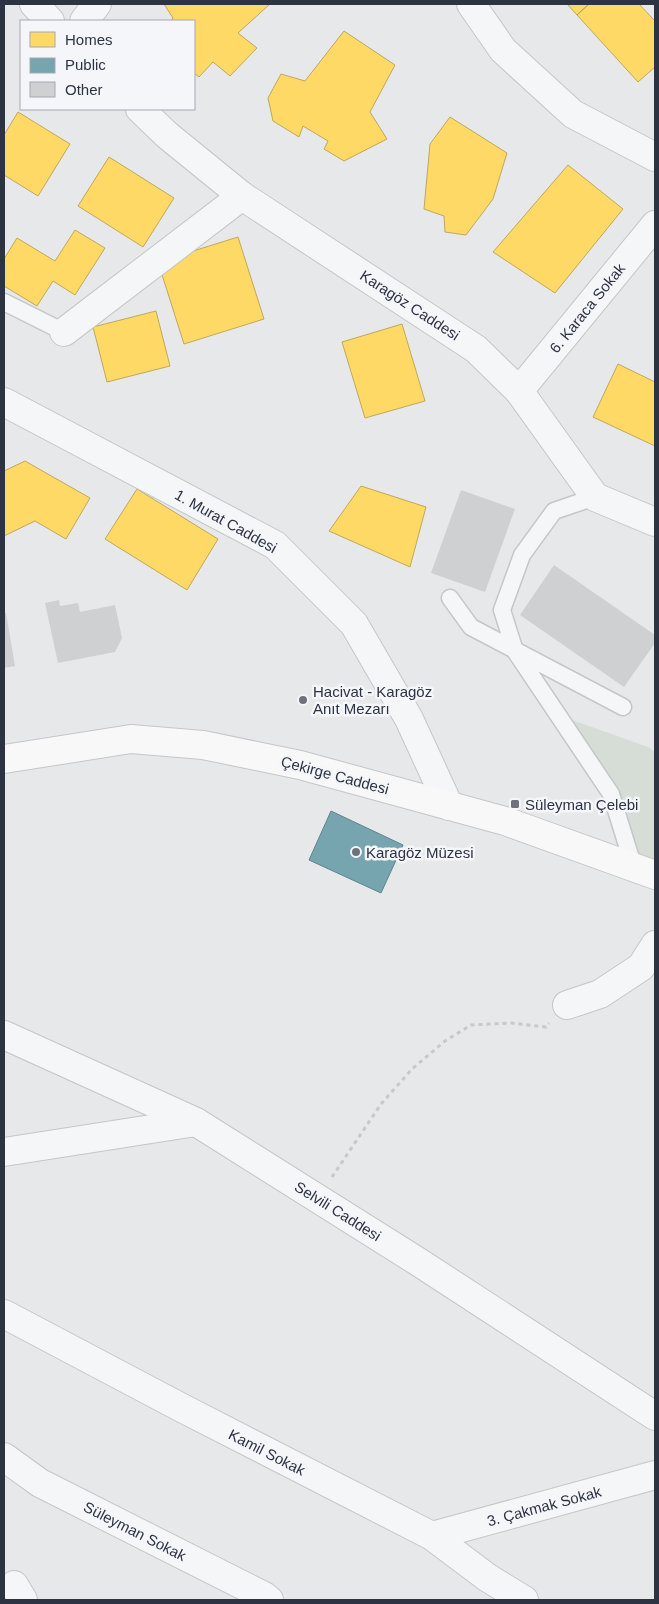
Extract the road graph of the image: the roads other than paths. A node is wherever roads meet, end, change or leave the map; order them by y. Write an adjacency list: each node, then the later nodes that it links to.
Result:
1 (34, 4): 4 (street)
2 (97, 4): 5 (street)
3 (471, 4): 7 (street)
4 (49, 20)
5 (85, 20)
6 (141, 110): 8 (street, Karagöz Caddesi)
7 (655, 157)
8 (242, 196): 11 (street); 12 (street, Karagöz Caddesi)
9 (655, 225): 12 (street, 6. Karaca Sokak)
10 (4, 302): 11 (lane)
11 (64, 332)
12 (519, 391): 14 (street, Karagöz Caddesi)
13 (4, 402): 20 (street, 1. Murat Caddesi)
14 (595, 497): 15 (street); 17 (lane)
15 (655, 522)
16 (450, 598): 17 (lane)
17 (515, 650): 18 (lane); 21 (lane)
18 (623, 708)
19 (4, 759): 20 (main road, Çekirge Caddesi)
20 (449, 806): 21 (main road, Çekirge Caddesi)
21 (645, 871)
22 (655, 945): 23 (street)
23 (567, 1005)
24 (4, 1035): 25 (street, Selvili Caddesi)
25 (196, 1122): 26 (street); 28 (street, Selvili Caddesi)
26 (4, 1152)
27 (4, 1314): 31 (street, Kamil Sokak)
28 (655, 1416)
29 (4, 1457): 32 (street, Süleyman Sokak)
30 (655, 1475): 31 (street, 3. Çakmak Sokak)
31 (432, 1536): 33 (street, Kamil Sokak)
32 (269, 1600)
33 (524, 1600)

